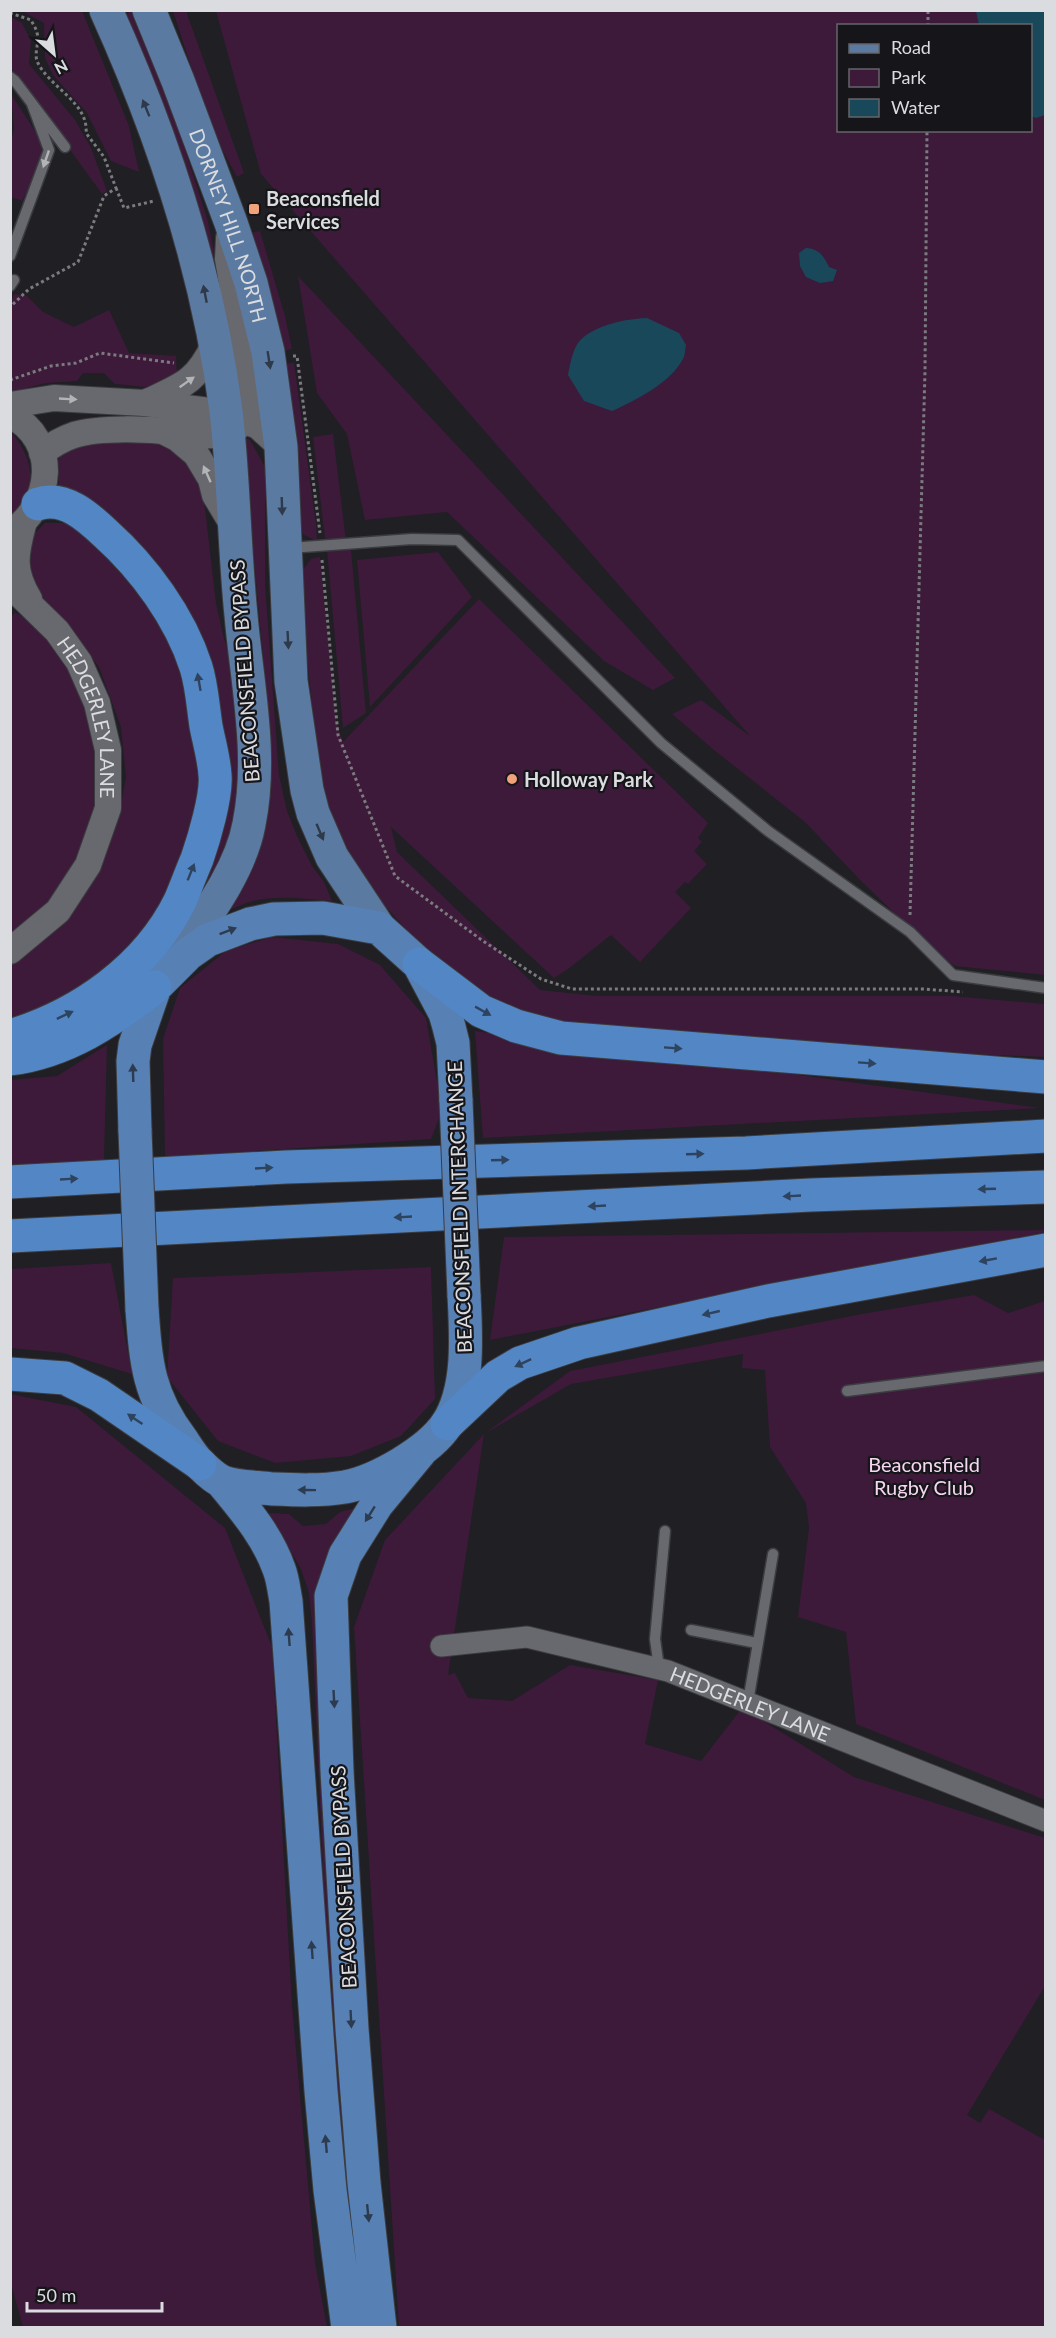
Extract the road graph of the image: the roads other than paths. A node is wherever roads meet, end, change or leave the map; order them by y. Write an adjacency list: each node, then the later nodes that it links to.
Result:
1 (114, 17): 8 (main road, DORNEY HILL NORTH, one-way to 1)
2 (155, 19): 6 (main road, DORNEY HILL NORTH)
3 (10, 77): 4 (lane)
4 (32, 104): 5 (lane); 7 (lane, one-way to 7)
5 (65, 147)
6 (231, 223): 12 (street); 14 (main road, DORNEY HILL NORTH, one-way to 14)
7 (10, 256)
8 (214, 345): 9 (street, one-way to 8); 12 (main road, DORNEY HILL NORTH)
9 (145, 403): 10 (street, one-way to 9); 12 (street)
10 (10, 405)
11 (10, 415): 15 (street)
12 (233, 422): 13 (street); 14 (street); 17 (main road, BEACONSFIELD BYPASS)
13 (160, 430): 15 (street); 17 (street, one-way to 13)
14 (281, 447): 18 (main road, one-way to 18)
15 (42, 453): 16 (street, HEDGERLEY LANE)
16 (24, 521): 20 (street, HEDGERLEY LANE); 26 (highway, one-way to 16)
17 (233, 525): 24 (main road, BEACONSFIELD BYPASS)
18 (284, 549): 21 (main road, one-way to 21); 25 (lane)
19 (10, 585): 20 (street, HEDGERLEY LANE)
20 (35, 608): 22 (street, HEDGERLEY LANE)
21 (379, 928): 23 (highway, BEACONSFIELD INTERCHANGE); 24 (highway, one-way to 21)
22 (10, 951)
23 (419, 964): 28 (highway, one-way to 28); 37 (highway, BEACONSFIELD INTERCHANGE, bridge)
24 (160, 982): 27 (highway); 39 (highway, one-way to 24, bridge)
25 (1046, 988)
26 (10, 1036)
27 (10, 1059)
28 (1046, 1077)
29 (1046, 1136): 30 (highway, one-way to 29)
30 (10, 1182)
31 (1046, 1187): 32 (highway, one-way to 32)
32 (10, 1236)
33 (1046, 1250): 37 (highway, one-way to 37)
34 (1046, 1366): 36 (lane)
35 (10, 1374): 39 (highway, one-way to 35)
36 (847, 1391)
37 (447, 1424): 38 (highway, BEACONSFIELD INTERCHANGE)
38 (420, 1452): 39 (highway, BEACONSFIELD INTERCHANGE, one-way to 39); 49 (highway, BEACONSFIELD BYPASS, one-way to 49)
39 (211, 1473): 48 (highway, BEACONSFIELD BYPASS, one-way to 39)
40 (665, 1531): 45 (lane)
41 (773, 1554): 43 (lane)
42 (691, 1630): 43 (lane)
43 (757, 1642): 46 (lane)
44 (441, 1646): 45 (street, HEDGERLEY LANE)
45 (659, 1668): 46 (street, HEDGERLEY LANE)
46 (748, 1702): 47 (street, HEDGERLEY LANE)
47 (1046, 1821)
48 (348, 2328)
49 (380, 2328)

